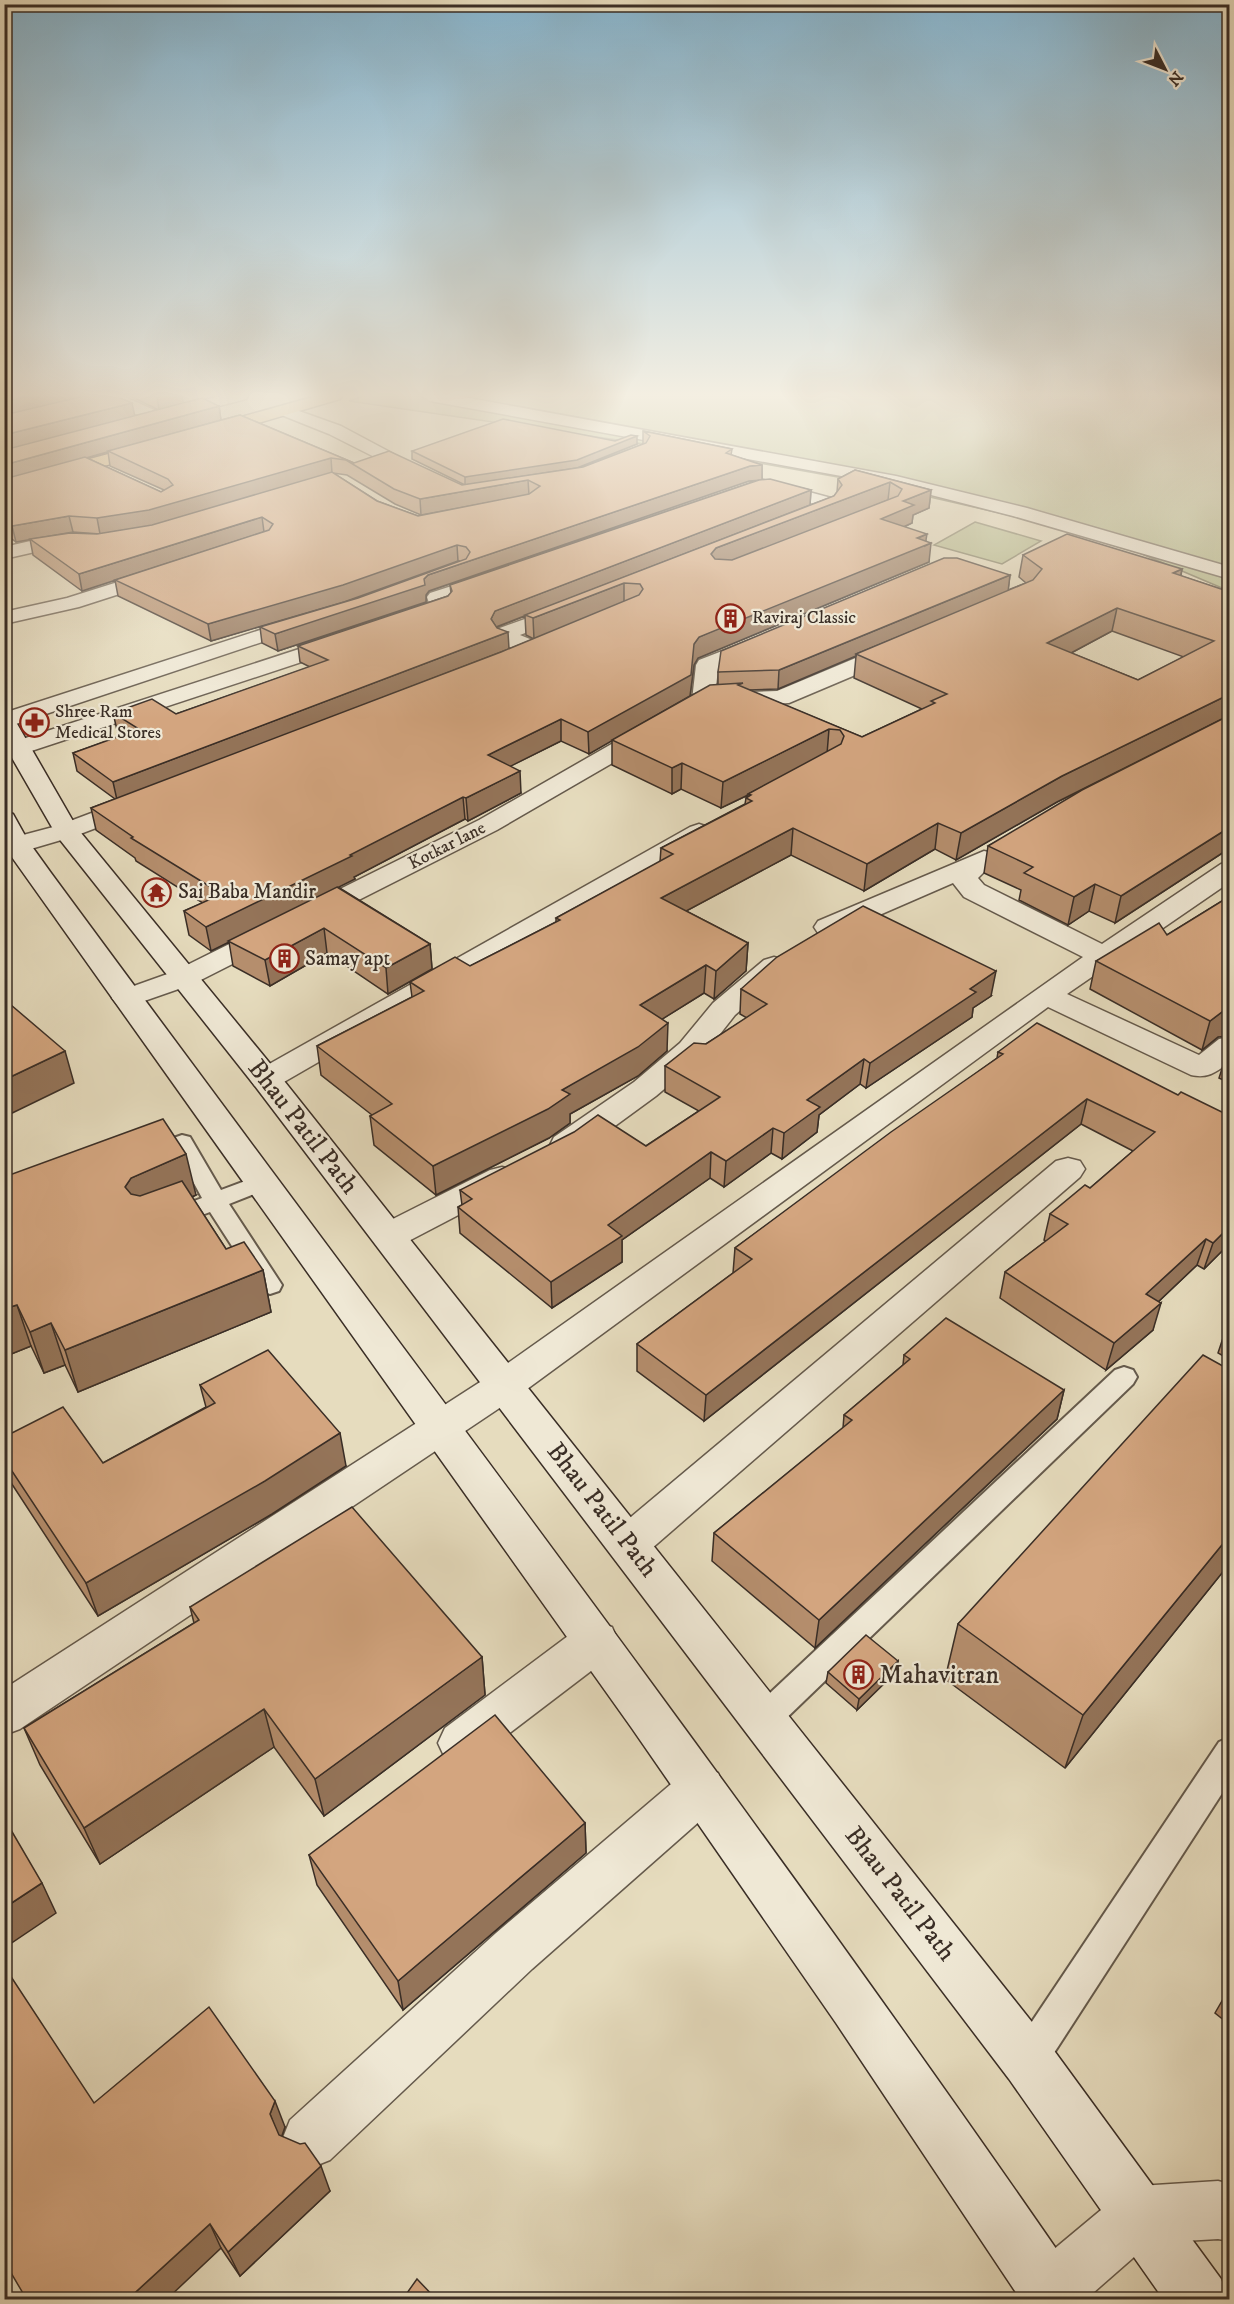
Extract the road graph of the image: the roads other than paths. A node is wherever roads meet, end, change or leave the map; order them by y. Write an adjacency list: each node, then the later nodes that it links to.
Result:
1 (829, 504): 4 (street)
2 (985, 504): 11 (street)
3 (1019, 504): 7 (street)
4 (782, 525)
5 (91, 542): 6 (street)
6 (4, 553)
7 (1230, 561)
8 (470, 565): 12 (street)
9 (180, 568): 15 (street)
10 (512, 573): 16 (street)
11 (1230, 573)
12 (428, 580)
13 (586, 603): 21 (street)
14 (318, 617): 24 (street)
15 (4, 618)
16 (390, 624)
17 (784, 632): 23 (street)
18 (359, 635): 24 (street)
19 (923, 638): 23 (street, Kotkar lane)
20 (555, 641): 21 (street)
21 (534, 649): 22 (street)
22 (513, 658)
23 (703, 700): 33 (street, Kotkar lane)
24 (8, 736): 27 (street, Bhau Patil Path)
25 (153, 798): 27 (street)
26 (724, 819): 37 (street)
27 (66, 831): 28 (street); 33 (street, Bhau Patil Path)
28 (11, 832): 35 (street)
29 (1002, 849): 30 (street)
30 (973, 865): 32 (street); 43 (street)
31 (1230, 870): 32 (street)
32 (1103, 956): 34 (street)
33 (183, 978): 35 (street, Kotkar lane); 37 (street, Bhau Patil Path)
34 (1047, 995): 36 (street); 46 (street)
35 (128, 998): 40 (street)
36 (1230, 1046)
37 (266, 1079): 43 (street, Bhau Patil Path)
38 (126, 1164): 41 (lane)
39 (1068, 1169): 48 (street)
40 (264, 1182): 41 (lane); 47 (street)
41 (215, 1201): 42 (lane); 44 (lane)
42 (150, 1227)
43 (388, 1236): 46 (street, Bhau Patil Path)
44 (270, 1285)
45 (1124, 1377): 51 (lane)
46 (506, 1385): 47 (street); 48 (street, Bhau Patil Path)
47 (443, 1428): 49 (street); 50 (street)
48 (628, 1544): 51 (street, Bhau Patil Path)
49 (596, 1641): 53 (street); 54 (street)
50 (4, 1714)
51 (764, 1719): 55 (street, Bhau Patil Path)
52 (1230, 1752): 55 (lane)
53 (426, 1770)
54 (701, 1789): 56 (street); 59 (street)
55 (1028, 2060): 58 (street, Bhau Patil Path)
56 (310, 2140)
57 (1230, 2213): 58 (street)
58 (1139, 2215): 59 (street); 60 (street, Bhau Patil Path)
59 (1053, 2295)
60 (1200, 2300)

